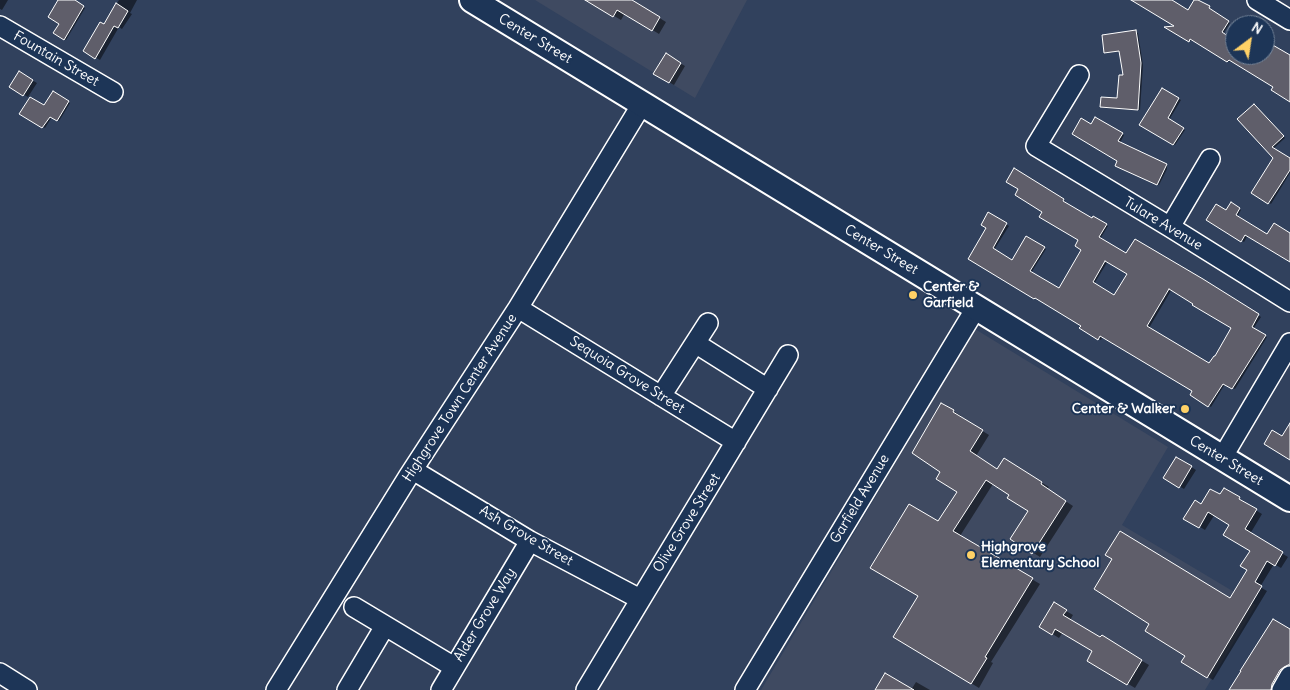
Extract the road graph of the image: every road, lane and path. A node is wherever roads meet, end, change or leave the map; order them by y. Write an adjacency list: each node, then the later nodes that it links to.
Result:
1 (472, 0): 7 (main road, Center Street)
2 (1257, 0): 3 (street)
3 (1290, 20)
4 (0, 26): 6 (street, Fountain Street)
5 (1079, 75): 9 (street, Tulare Avenue)
6 (113, 92)
7 (642, 104): 11 (street, Highgrove Town Center Avenue); 12 (main road, Center Street)
8 (1210, 159): 9 (street)
9 (1170, 227): 10 (street, Tulare Avenue)
10 (1290, 302)
11 (518, 308): 18 (street, Sequoia Grove Street); 21 (street, Highgrove Town Center Avenue)
12 (976, 308): 20 (main road, Center Street); 35 (street, Garfield Avenue)
13 (708, 323): 14 (street)
14 (695, 343): 17 (street); 18 (street)
15 (1290, 343): 20 (street)
16 (788, 355): 17 (street, Olive Grove Street)
17 (768, 389): 19 (street, Olive Grove Street)
18 (661, 396): 19 (street, Sequoia Grove Street)
19 (736, 442): 24 (street, Olive Grove Street)
20 (1222, 458): 22 (main road, Center Street)
21 (413, 470): 23 (street, Ash Grove Street); 30 (street, Highgrove Town Center Avenue)
22 (1290, 499)
23 (530, 541): 24 (street, Ash Grove Street); 27 (street, Alder Grove Way)
24 (640, 599): 34 (street, Olive Grove Street)
25 (354, 607): 26 (street)
26 (385, 626): 27 (street); 32 (street)
27 (454, 668): 33 (street, Alder Grove Way)
28 (0, 673): 31 (street)
29 (1290, 676): 36 (street)
30 (278, 689)
31 (28, 690)
32 (347, 690)
33 (441, 690)
34 (586, 690)
35 (745, 690)
36 (1282, 690)

